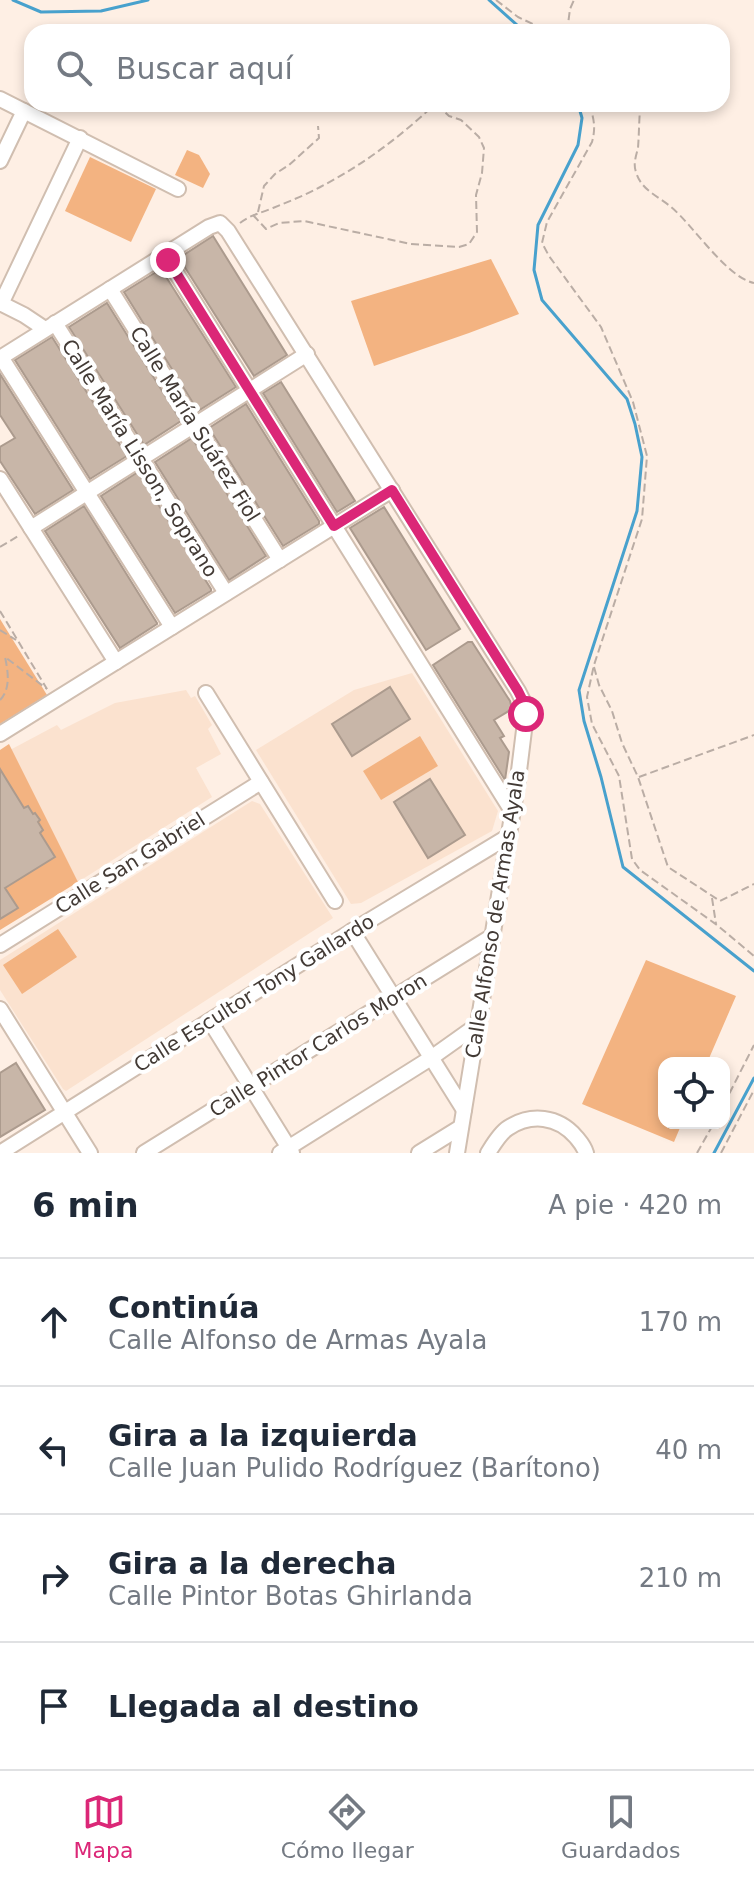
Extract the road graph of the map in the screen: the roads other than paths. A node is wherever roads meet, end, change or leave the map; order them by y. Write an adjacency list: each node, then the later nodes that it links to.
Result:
1 (0, 99): 2 (street)
2 (24, 111): 5 (street)
3 (26, 112): 4 (street)
4 (80, 138): 6 (street); 9 (street)
5 (0, 161)
6 (178, 189)
7 (165, 255): 8 (street); 11 (street, Calle Alfonso de Armas Ayala); 13 (street)
8 (110, 289): 10 (street); 14 (street, Calle María Suárez Fiol)
9 (1, 303): 10 (street)
10 (50, 326): 12 (street); 15 (street, Calle María Lisson, Soprano)
11 (307, 354): 13 (street); 17 (street, Calle Alfonso de Armas Ayala)
12 (1, 357): 18 (street)
13 (249, 390): 14 (street); 19 (street)
14 (195, 424): 15 (street); 21 (street, Calle María Suárez Fiol)
15 (140, 459): 18 (street); 22 (street, Calle María Lisson, Soprano)
16 (0, 479): 20 (street)
17 (392, 490): 19 (street); 28 (street, Calle Alfonso de Armas Ayala)
18 (87, 492): 20 (street); 23 (street)
19 (334, 526): 21 (street); 28 (street)
20 (31, 528): 24 (street)
21 (280, 560): 22 (street)
22 (226, 593): 23 (street)
23 (172, 627): 24 (street)
24 (116, 662): 26 (street)
25 (206, 693): 27 (street)
26 (0, 734)
27 (258, 778): 30 (street); 33 (street, Calle San Gabriel)
28 (512, 811): 29 (street, Calle Alfonso de Armas Ayala)
29 (509, 836): 31 (street, Calle Escultor Tony Gallardo); 32 (street, Calle Alfonso de Armas Ayala)
30 (335, 901)
31 (352, 931): 34 (street); 36 (street, Calle Escultor Tony Gallardo)
32 (491, 937): 34 (street, Calle Pintor Carlos Moron); 37 (street, Calle Alfonso de Armas Ayala)
33 (0, 945)
34 (394, 998): 38 (street); 39 (street, Calle Pintor Carlos Moron)
35 (0, 1009): 41 (street)
36 (210, 1021): 39 (street); 41 (street, Calle Escultor Tony Gallardo)
37 (476, 1026): 38 (street); 40 (street, Calle Alfonso de Armas Ayala)
38 (431, 1058): 40 (street); 43 (street)
39 (251, 1087): 43 (street); 46 (street, Calle Pintor Carlos Moron)
40 (464, 1110): 42 (street, Calle Alfonso de Armas Ayala)
41 (64, 1112): 44 (street, Calle Escultor Tony Gallardo); 45 (street)
42 (461, 1127): 47 (street); 48 (street, Calle Alfonso de Armas Ayala)
43 (287, 1151)
44 (0, 1153)
45 (90, 1153)
46 (144, 1153)
47 (419, 1153)
48 (457, 1153)
49 (488, 1153): 50 (street)
50 (586, 1153)

